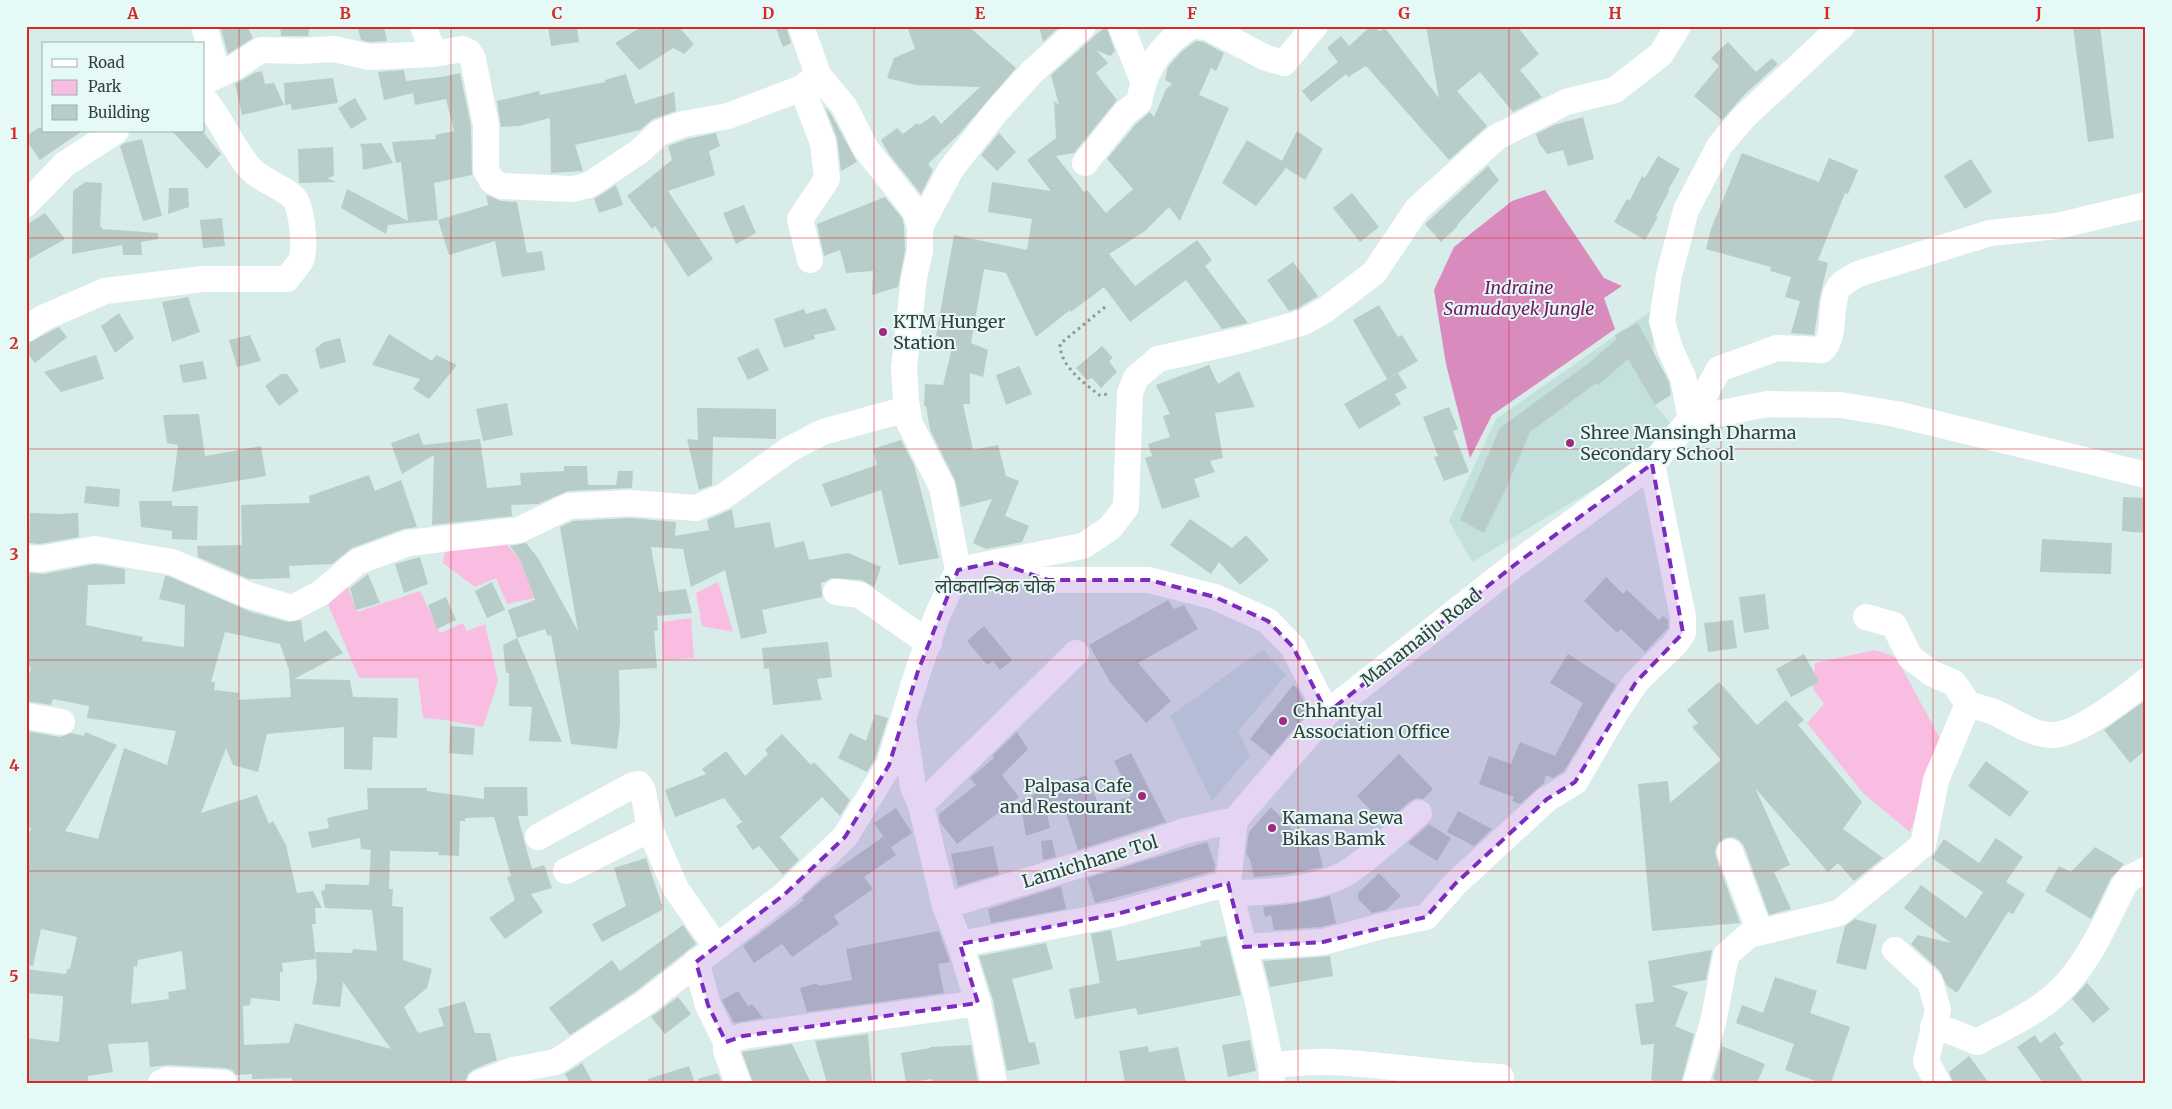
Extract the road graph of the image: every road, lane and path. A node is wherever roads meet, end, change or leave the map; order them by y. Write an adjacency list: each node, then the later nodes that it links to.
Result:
1 (204, 26): 12 (street)
2 (423, 26): 11 (street)
3 (800, 26): 13 (street)
4 (1083, 26): 20 (street)
5 (1121, 26): 14 (street)
6 (1191, 26): 14 (street)
7 (1198, 26): 8 (street)
8 (1315, 26)
9 (1678, 26): 24 (street)
10 (1842, 26): 26 (street)
11 (434, 54): 12 (street); 13 (street)
12 (211, 79)
13 (810, 81): 20 (street); 21 (street)
14 (1143, 81): 17 (street)
15 (205, 100): 23 (street)
16 (114, 132): 18 (street)
17 (1085, 163)
18 (26, 204)
19 (2146, 205): 26 (street, Manamaiju Road)
20 (920, 227): 25 (street)
21 (810, 260)
22 (1105, 307): 24 (path)
23 (26, 329)
24 (1130, 393): 30 (street)
25 (907, 409): 29 (street); 31 (street)
26 (1691, 419): 27 (street, Manamaiju Road); 28 (street)
27 (1652, 464): 38 (street, Manamaiju Road); 54 (street)
28 (2146, 475)
29 (26, 558)
30 (996, 562): 31 (street); 38 (street)
31 (958, 570): 34 (street)
32 (836, 592): 34 (street)
33 (1866, 617): 37 (street)
34 (929, 643): 40 (street)
35 (1076, 653): 42 (street)
36 (2146, 682): 37 (street)
37 (1968, 704): 52 (street)
38 (1328, 713): 44 (street, Manamaiju Road)
39 (26, 716): 41 (street)
40 (903, 716): 42 (street); 56 (street)
41 (62, 722)
42 (920, 805): 51 (street)
43 (1420, 813): 50 (street)
44 (1235, 820): 50 (street); 51 (street, Lamichhane Tol)
45 (650, 829): 46 (street); 49 (street); 56 (street)
46 (538, 837)
47 (1730, 852): 52 (street)
48 (2146, 870): 58 (street)
49 (566, 871)
50 (1229, 888): 53 (street); 54 (street)
51 (945, 906): 53 (street)
52 (1760, 932): 67 (street)
53 (960, 944): 57 (street)
54 (1244, 947): 60 (street)
55 (1895, 950): 58 (street)
56 (706, 954): 59 (street); 64 (street)
57 (978, 1003): 59 (street); 66 (street)
58 (1933, 1026): 68 (street)
59 (726, 1042): 65 (street)
60 (1271, 1074): 61 (street)
61 (1501, 1077)
62 (161, 1083): 63 (street)
63 (224, 1083)
64 (480, 1083)
65 (738, 1083)
66 (994, 1083)
67 (1696, 1083)
68 (1938, 1083)

